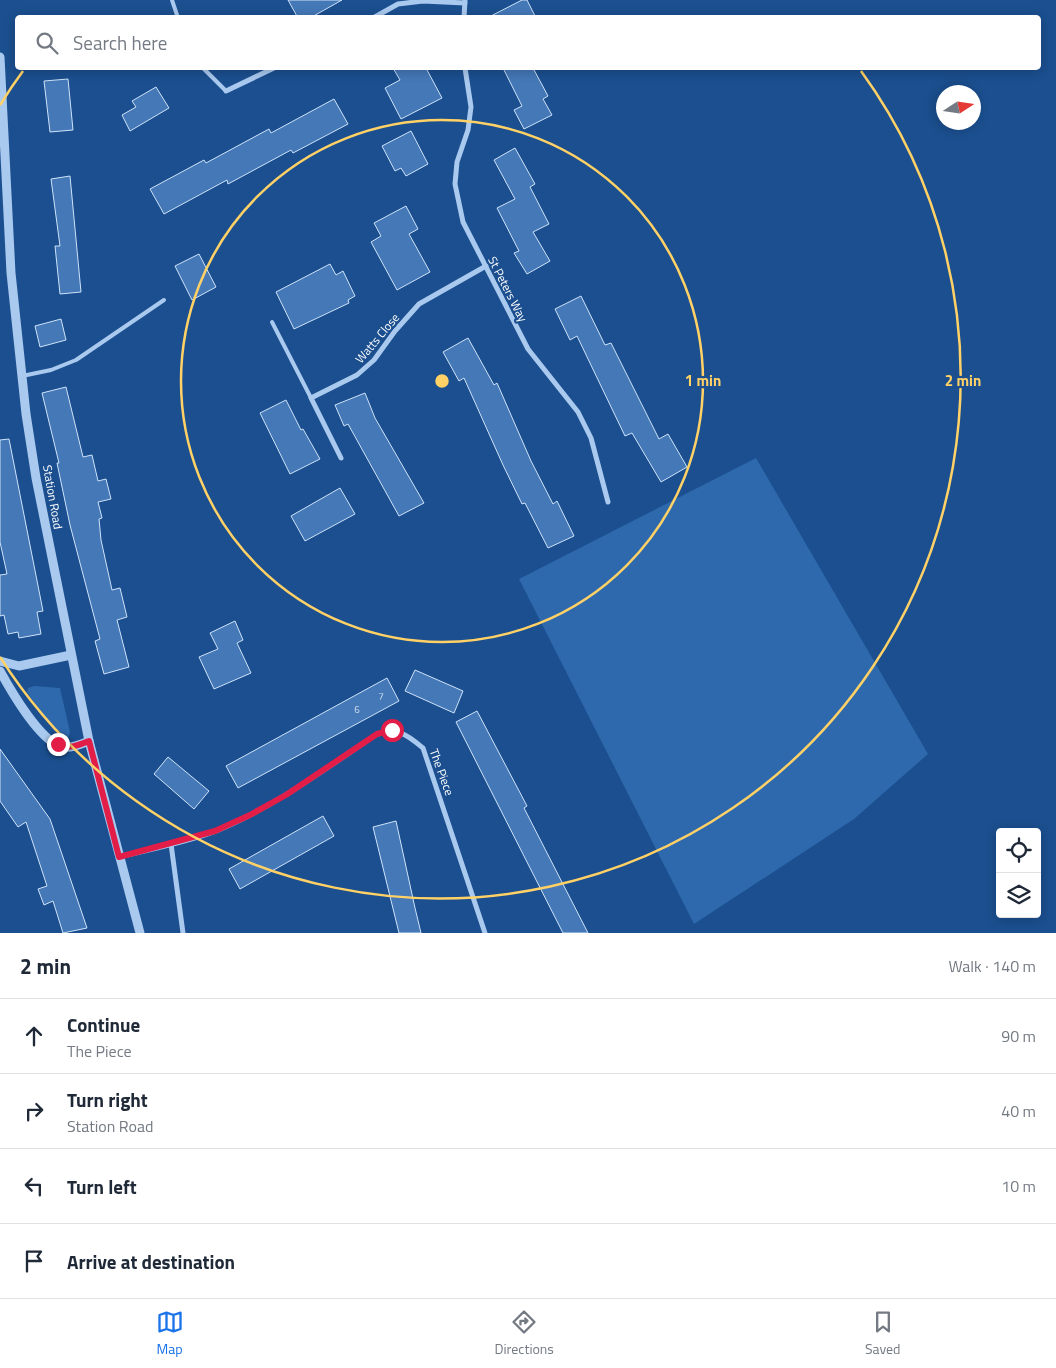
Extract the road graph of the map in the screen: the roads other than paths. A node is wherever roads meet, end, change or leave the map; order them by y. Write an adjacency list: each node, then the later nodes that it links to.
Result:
1 (172, 0): 3 (lane)
2 (465, 2): 4 (street); 5 (street)
3 (177, 15)
4 (378, 15)
5 (464, 15)
6 (0, 57): 14 (street, Station Road)
7 (205, 70): 10 (lane)
8 (270, 70): 10 (street)
9 (465, 70): 11 (street, St Peters Way)
10 (226, 92)
11 (486, 266): 15 (street, Watts Close); 17 (street, St Peters Way)
12 (164, 300): 14 (lane)
13 (272, 322): 15 (lane)
14 (22, 376): 18 (street, Station Road)
15 (311, 398): 16 (street)
16 (342, 458)
17 (608, 502)
18 (71, 655): 19 (street); 21 (street, Station Road)
19 (0, 661)
20 (0, 671): 21 (street)
21 (89, 741): 23 (street, Station Road)
22 (171, 844): 23 (street, The Piece); 25 (street); 26 (street, The Piece)
23 (119, 857): 24 (street, Station Road)
24 (140, 933)
25 (183, 933)
26 (485, 933)

